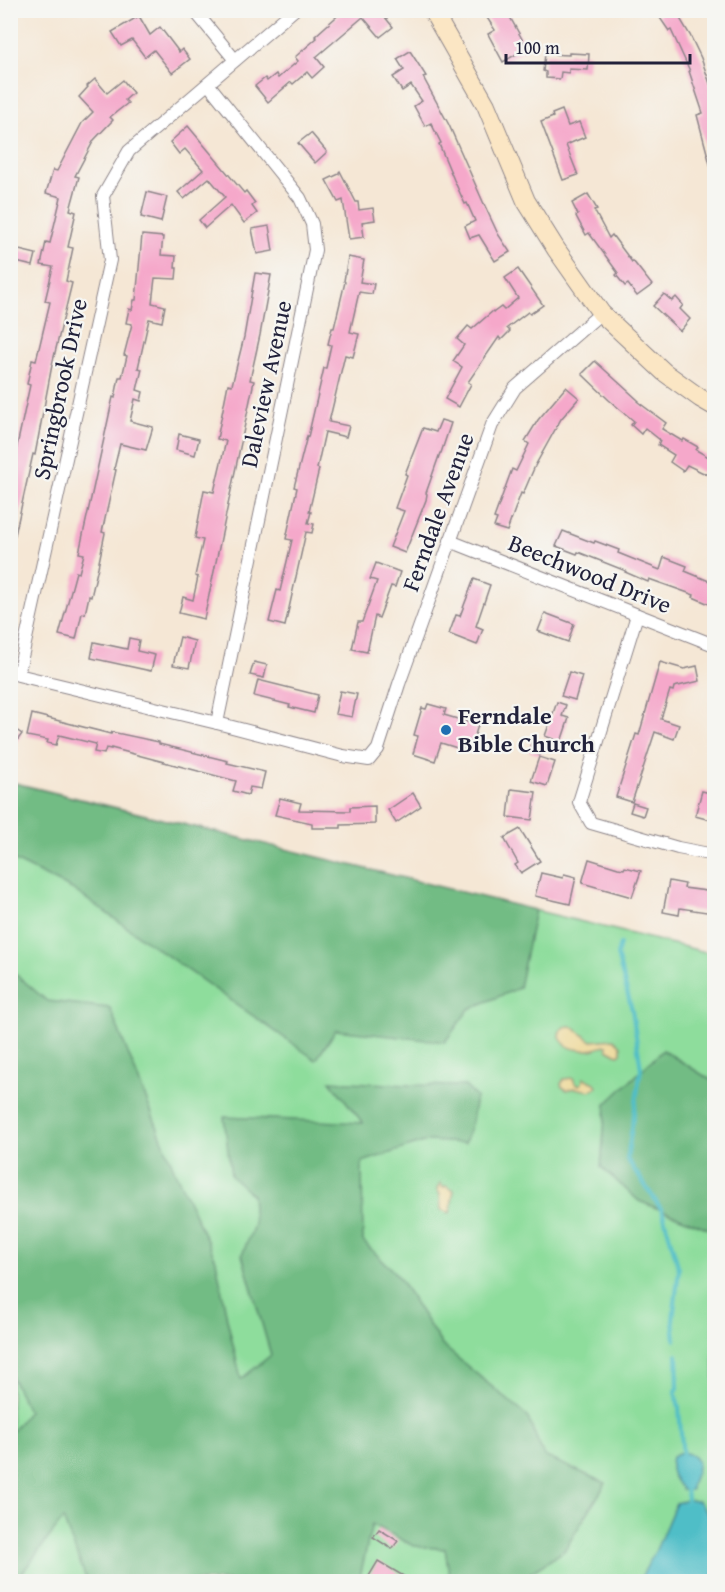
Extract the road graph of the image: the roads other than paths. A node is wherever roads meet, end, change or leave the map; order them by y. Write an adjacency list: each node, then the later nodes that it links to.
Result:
1 (194, 10): 4 (street)
2 (294, 10): 4 (street, Springbrook Drive)
3 (432, 10): 6 (street)
4 (235, 60): 5 (street, Springbrook Drive)
5 (209, 85): 11 (street, Daleview Avenue); 11 (street, Springbrook Drive)
6 (601, 313): 7 (street); 8 (street, Ferndale Avenue)
7 (714, 406)
8 (450, 541): 9 (street, Beechwood Drive); 12 (street, Ferndale Avenue)
9 (637, 615): 10 (street, Beechwood Drive); 13 (street)
10 (714, 645)
11 (217, 723): 12 (street, Springbrook Drive)
12 (369, 760)
13 (714, 855)

